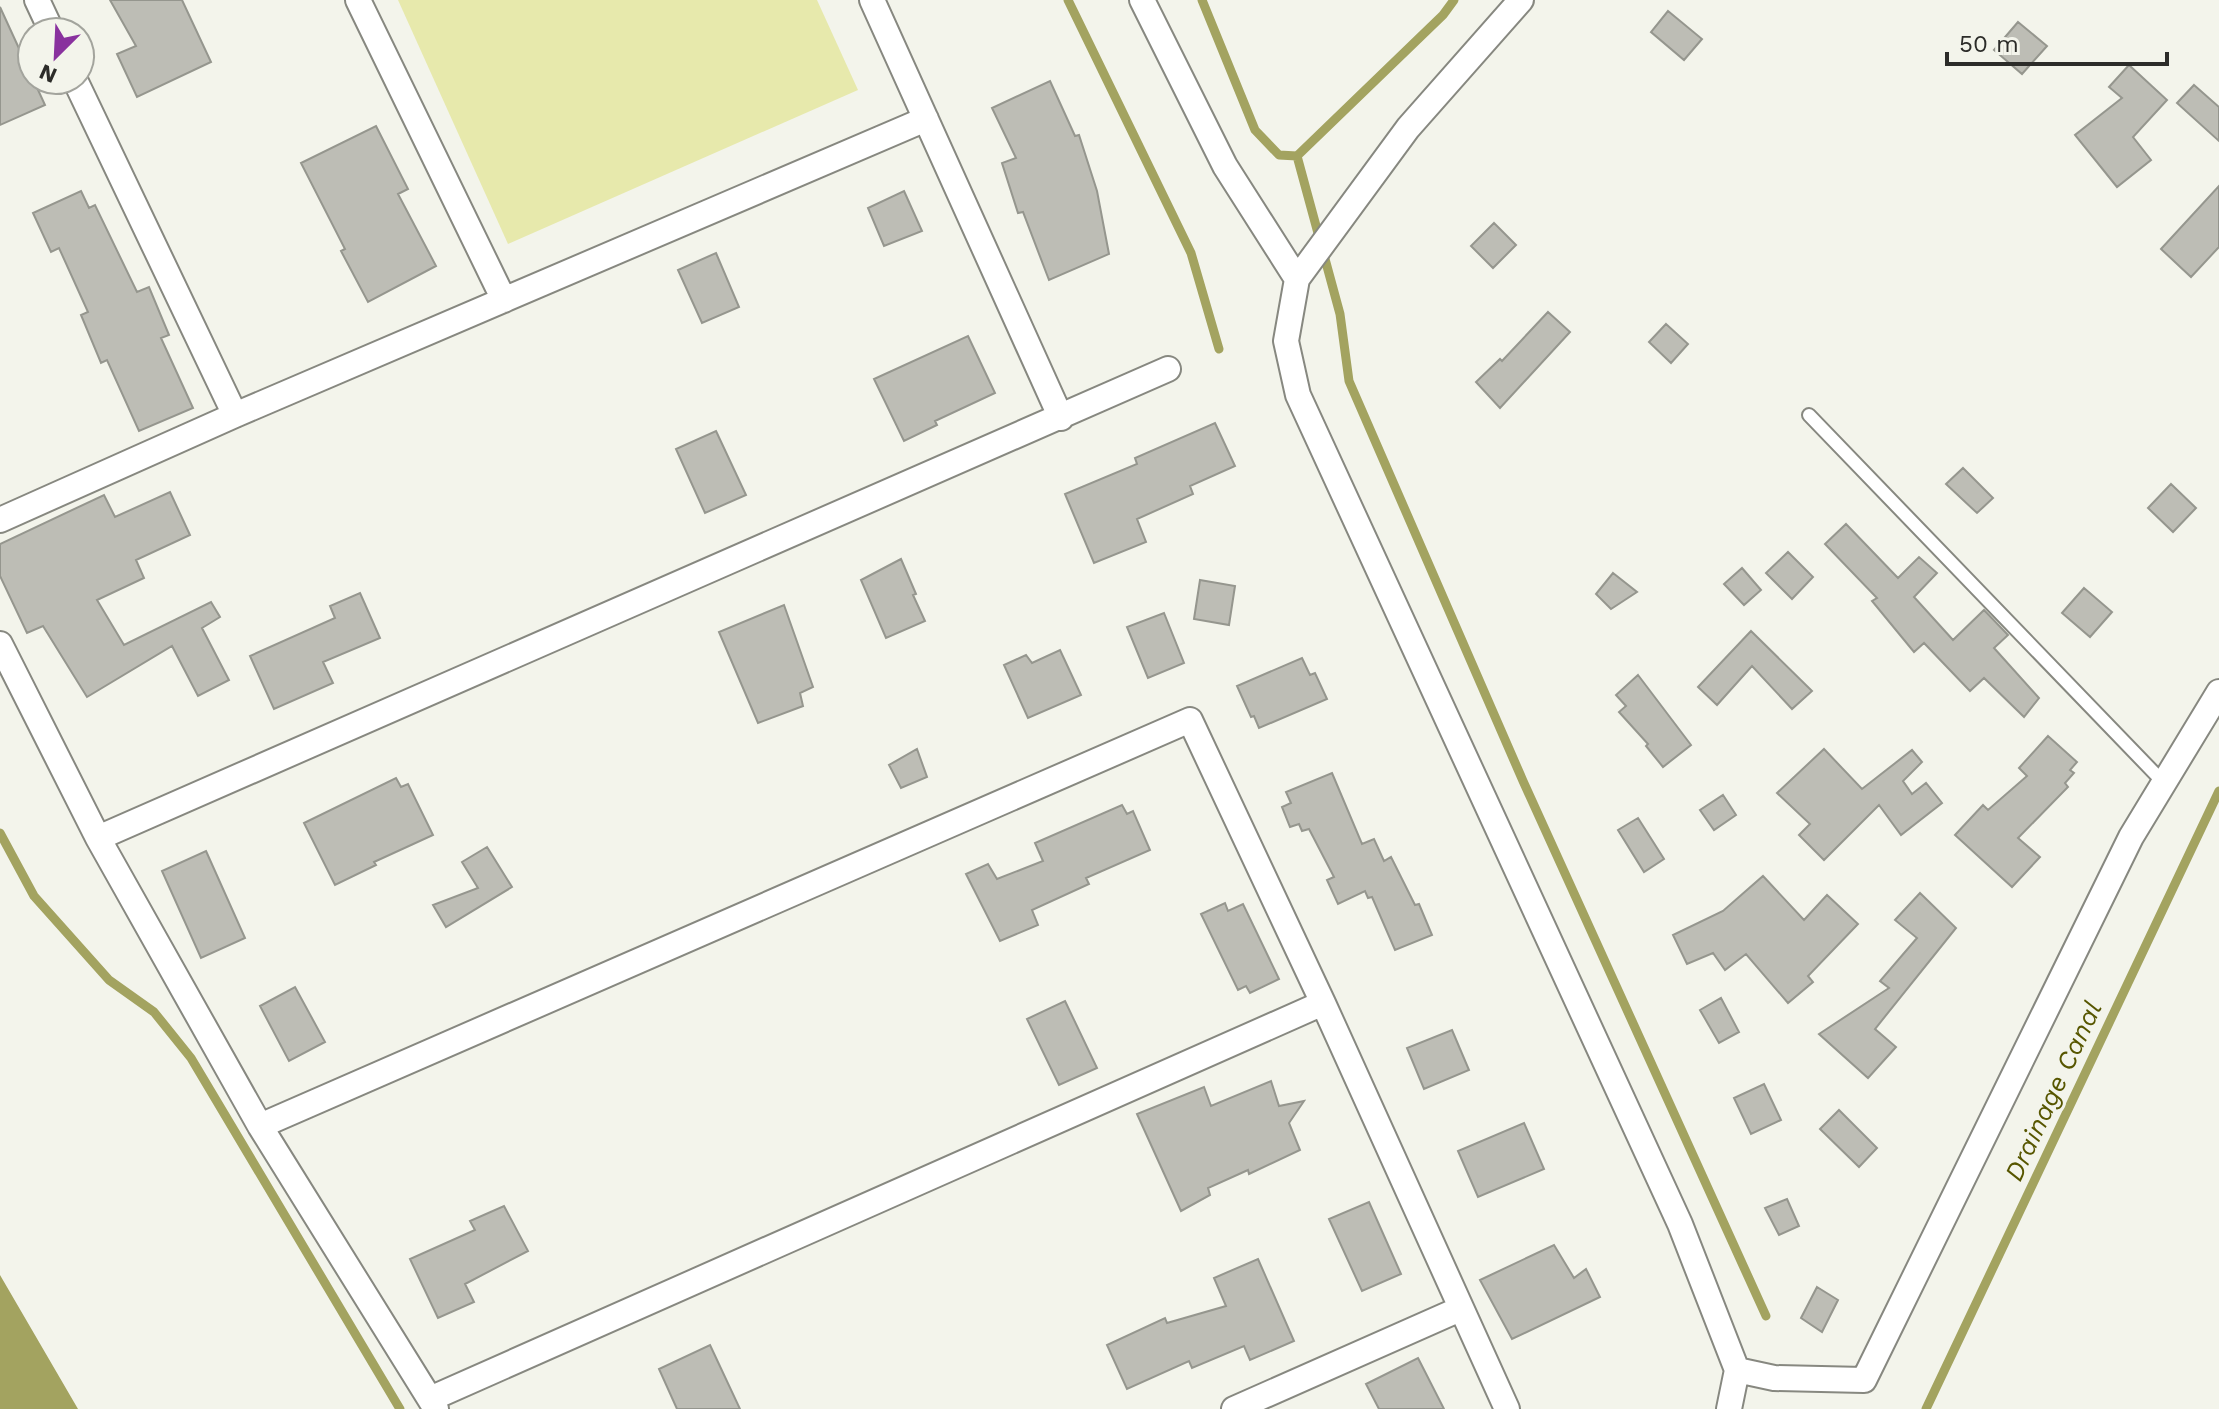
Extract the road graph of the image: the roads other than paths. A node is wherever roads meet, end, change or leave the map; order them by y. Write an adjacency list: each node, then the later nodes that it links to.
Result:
1 (358, 0): 8 (street)
2 (872, 0): 6 (street)
3 (1142, 0): 7 (street)
4 (1521, 0): 7 (street)
5 (83, 96): 10 (street)
6 (926, 119): 8 (street); 12 (street)
7 (1297, 279): 21 (street)
8 (504, 300): 10 (street)
9 (1168, 369): 12 (street)
10 (235, 415): 13 (street)
11 (1809, 415): 16 (lane)
12 (1061, 418): 17 (street)
13 (0, 520)
14 (0, 644): 17 (street)
15 (2219, 692): 16 (street)
16 (2164, 783): 21 (street)
17 (98, 838): 19 (street)
18 (1323, 1003): 19 (street); 20 (street); 22 (street)
19 (260, 1126): 22 (street)
20 (1460, 1309): 23 (street); 24 (street)
21 (1737, 1370): 25 (street)
22 (433, 1404)
23 (1234, 1409)
24 (1507, 1409)
25 (1729, 1409)

